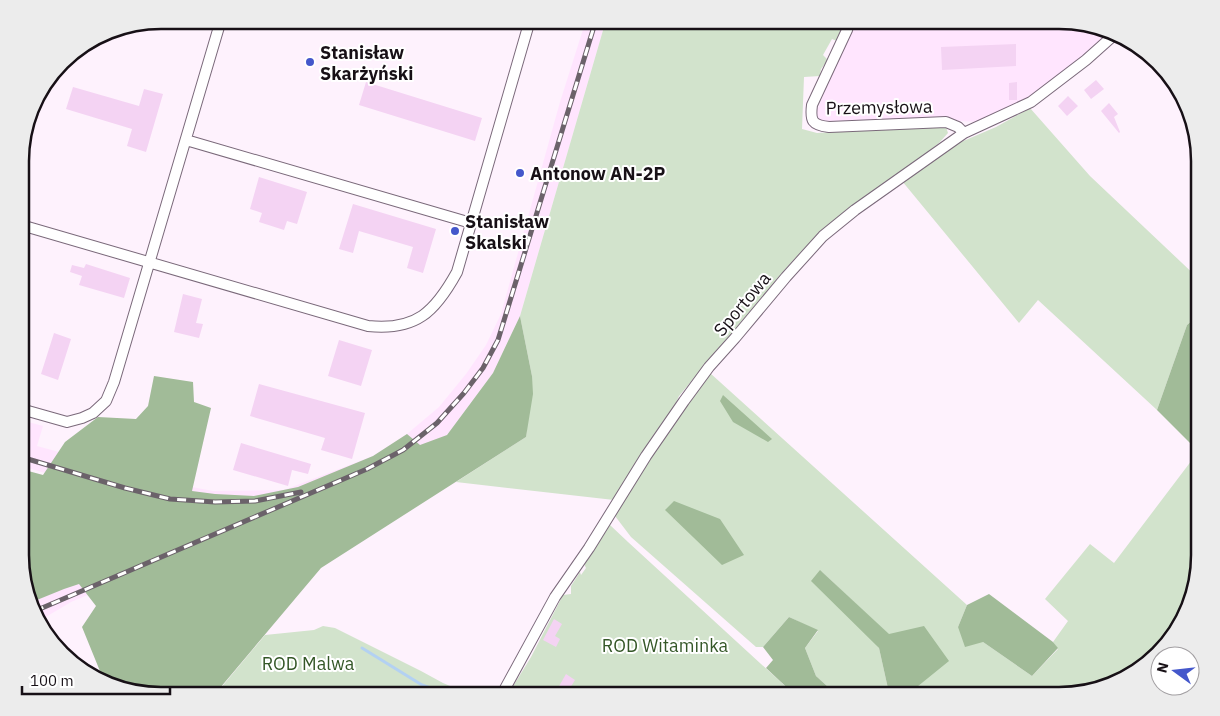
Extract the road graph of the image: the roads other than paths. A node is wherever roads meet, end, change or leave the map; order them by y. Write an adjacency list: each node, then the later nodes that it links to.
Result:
1 (218, 29): 6 (street)
2 (527, 29): 7 (street)
3 (847, 29): 5 (street, Przemysłowa)
4 (1109, 39): 5 (street, Sportowa)
5 (964, 133): 11 (street, Sportowa)
6 (186, 140): 7 (street); 9 (street)
7 (471, 223): 9 (street)
8 (29, 227): 9 (street)
9 (150, 262): 10 (street)
10 (29, 411)
11 (506, 687)

